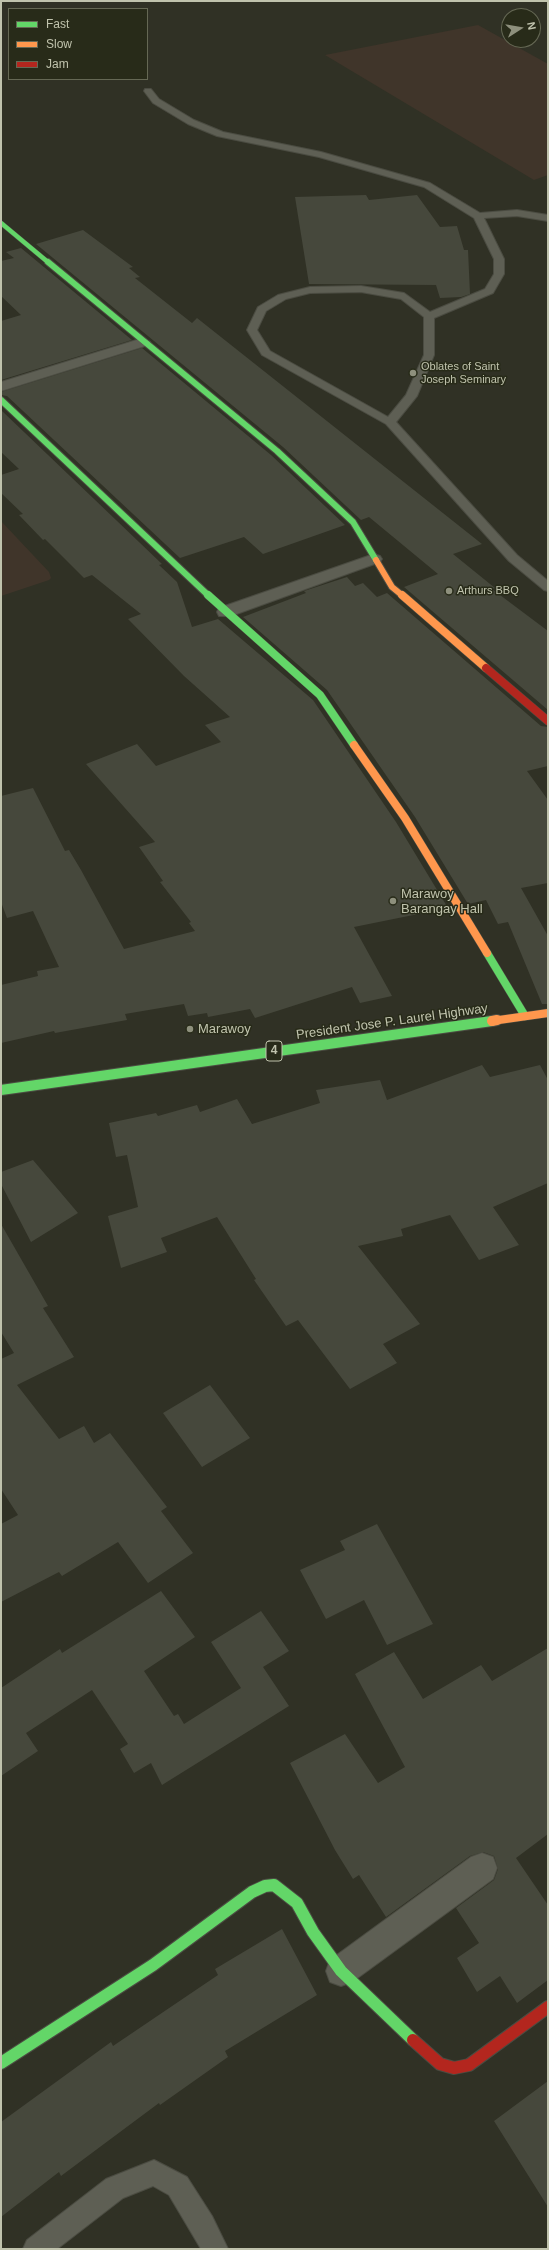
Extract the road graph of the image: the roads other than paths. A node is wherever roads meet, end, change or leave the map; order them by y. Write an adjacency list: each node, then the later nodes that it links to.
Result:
1 (148, 92): 2 (lane)
2 (478, 216): 3 (lane); 5 (lane)
3 (548, 218)
4 (1, 223): 6 (street)
5 (429, 316): 9 (lane); 9 (lane)
6 (143, 342): 7 (street); 10 (street)
7 (1, 387)
8 (1, 400): 12 (street)
9 (390, 422): 11 (lane)
10 (374, 559): 12 (street); 13 (street)
11 (548, 587)
12 (225, 612): 15 (street)
13 (548, 722)
14 (548, 1013): 15 (street, President Jose P. Laurel Highway / 4)
15 (525, 1016): 16 (street, President Jose P. Laurel Highway / 4)
16 (1, 1090)
17 (482, 1868): 18 (street)
18 (341, 1971): 19 (street); 20 (street)
19 (548, 2007)
20 (1, 2063)
21 (36, 2249): 22 (lane)
22 (215, 2249)

